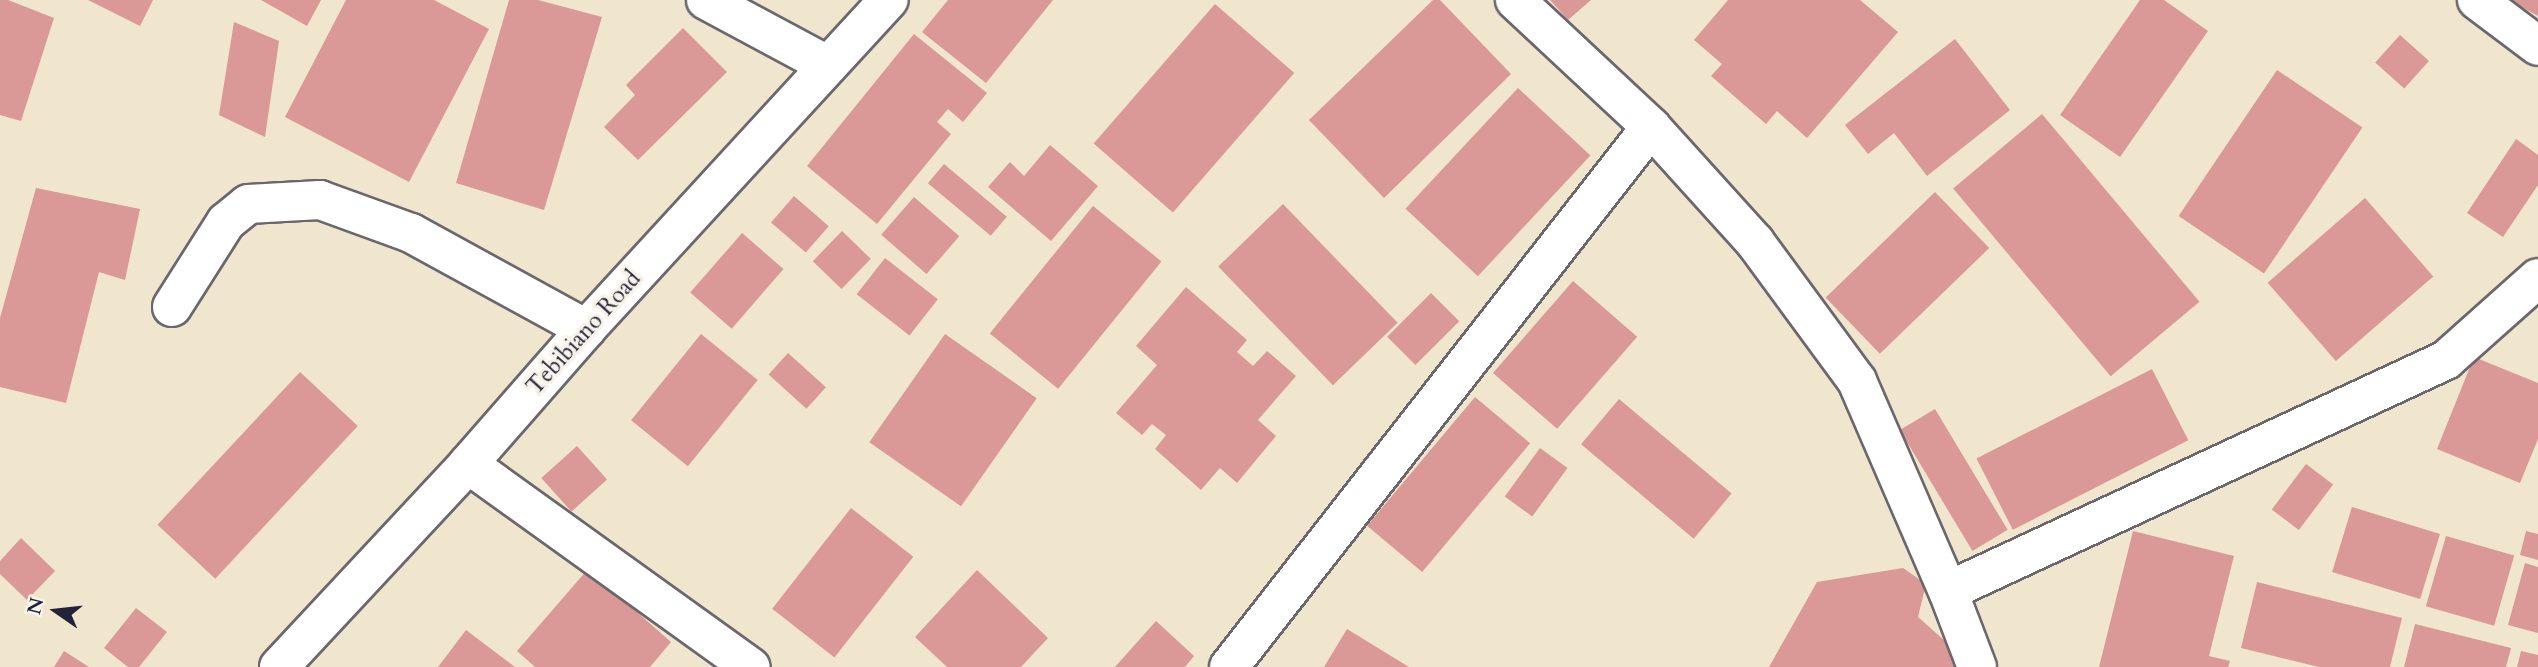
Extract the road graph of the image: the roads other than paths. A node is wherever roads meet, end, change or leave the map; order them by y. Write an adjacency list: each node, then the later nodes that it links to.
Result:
1 (706, 0): 6 (street)
2 (889, 0): 6 (street, Tebibiano Road)
3 (1515, 0): 7 (street)
4 (2477, 0): 5 (street)
5 (2538, 46)
6 (827, 65): 10 (street, Tebibiano Road)
7 (1651, 127): 12 (street); 15 (street)
8 (2538, 278): 12 (street)
9 (172, 307): 10 (street)
10 (586, 329): 11 (street, Tebibiano Road)
11 (468, 464): 13 (street, Tebibiano Road); 14 (street)
12 (1948, 591): 16 (street)
13 (279, 667)
14 (751, 667)
15 (1229, 667)
16 (1977, 667)

